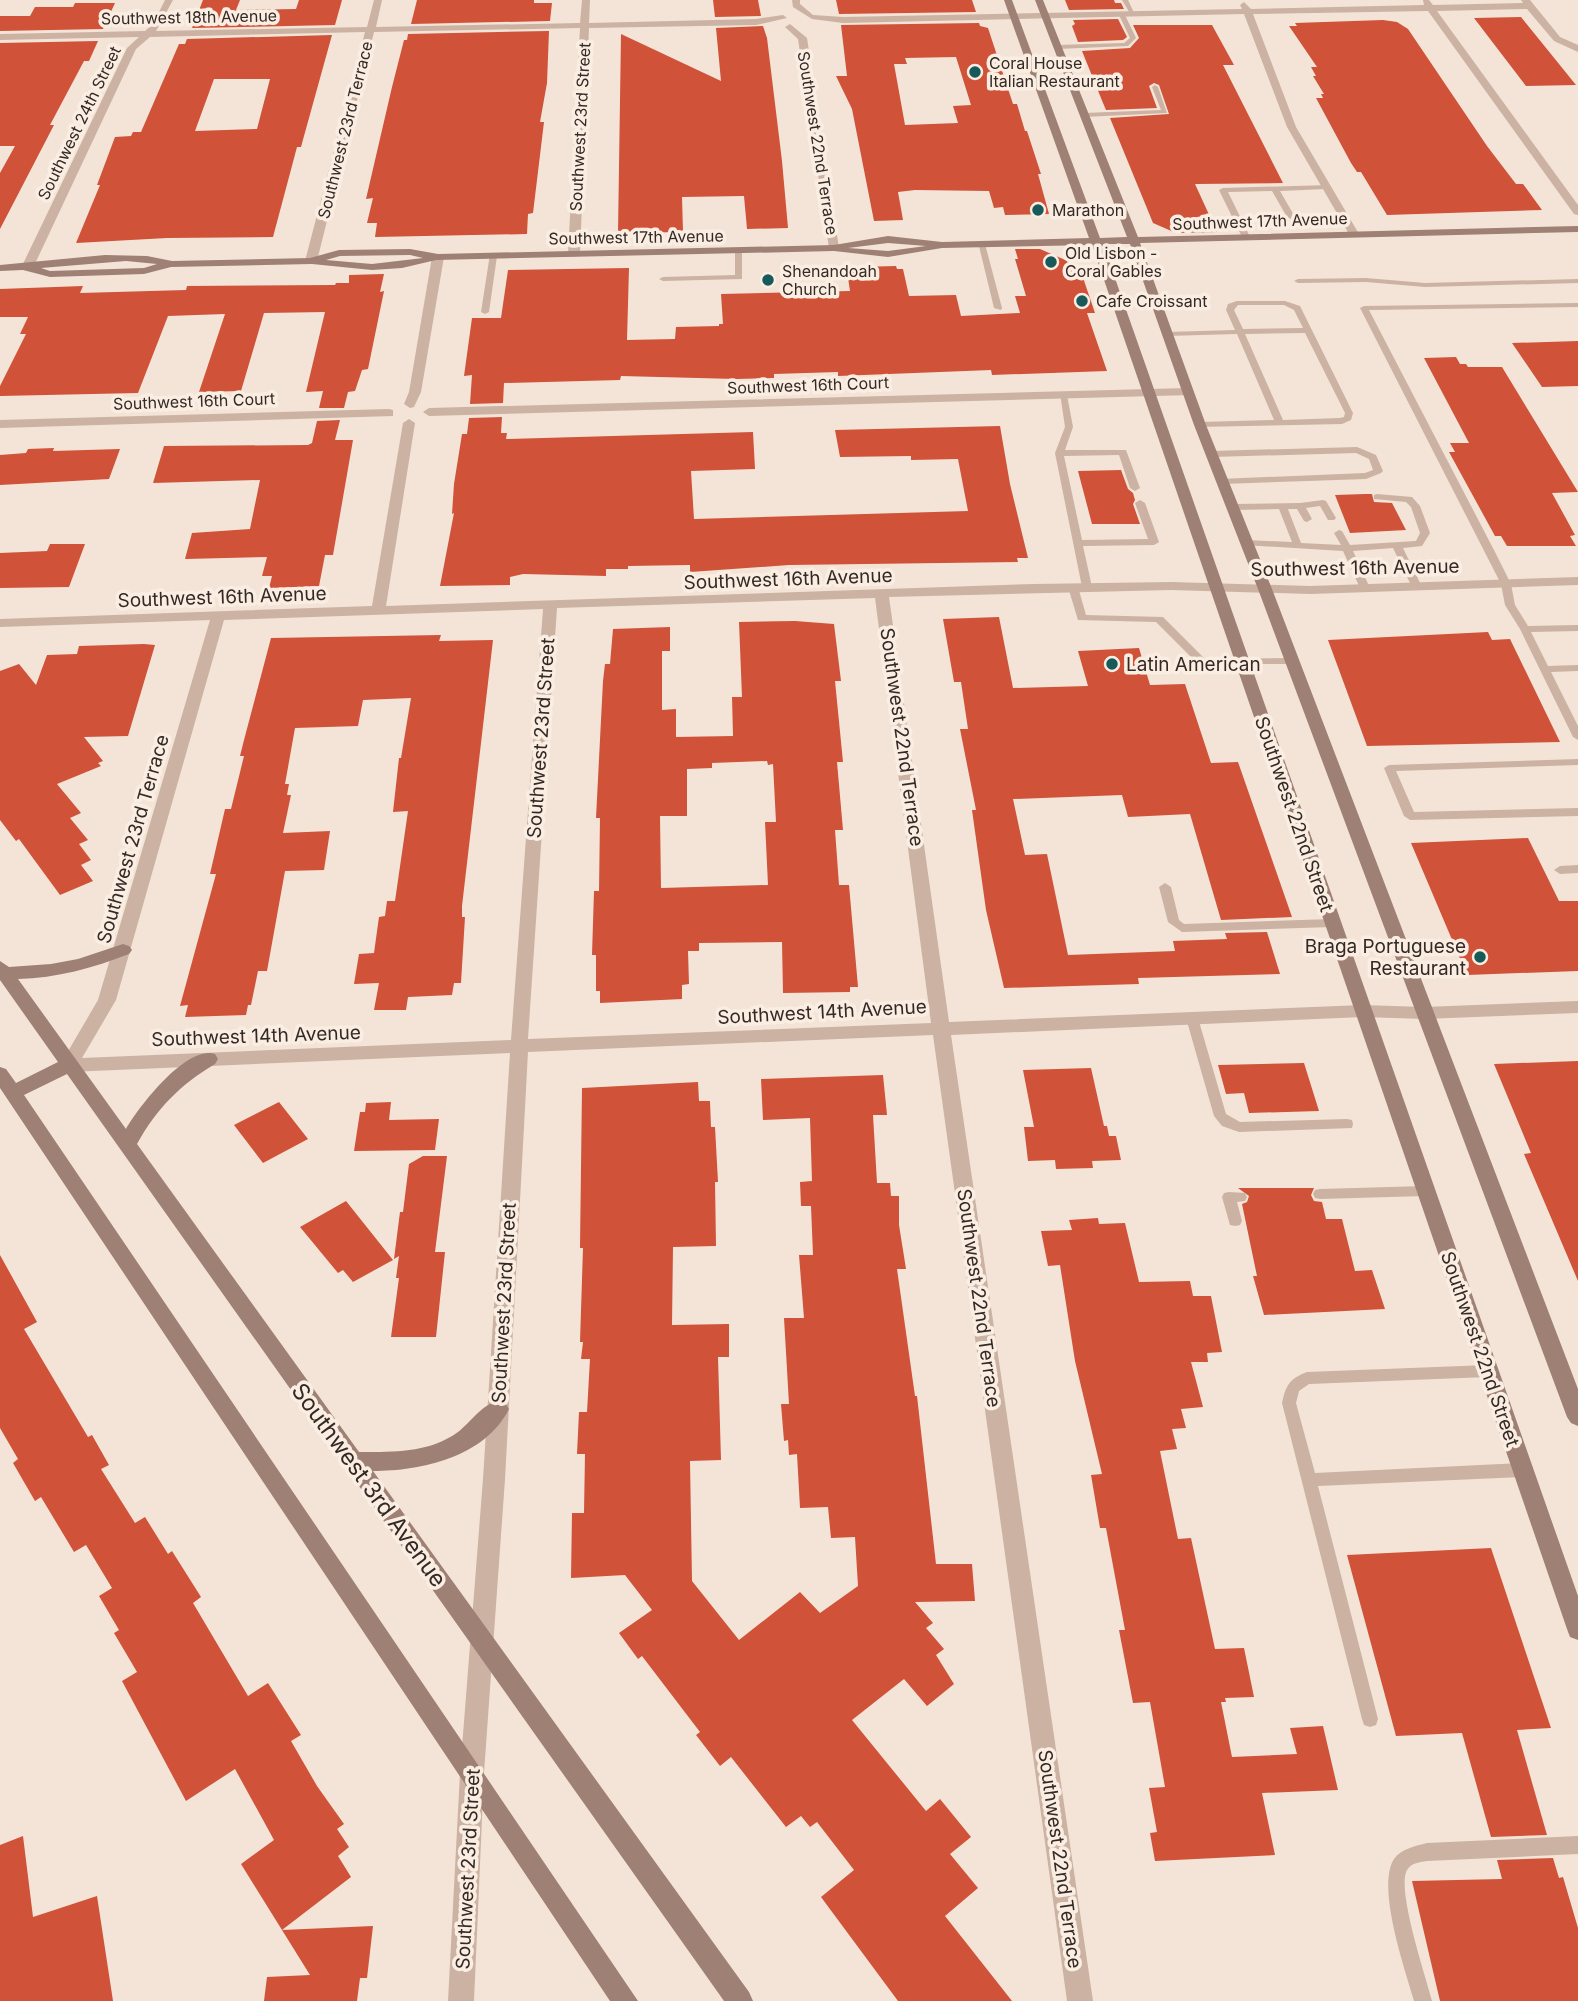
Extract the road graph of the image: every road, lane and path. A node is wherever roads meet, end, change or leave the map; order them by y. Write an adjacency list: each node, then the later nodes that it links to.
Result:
1 (169, 0): 20 (street, Southwest 24th Street)
2 (378, 0): 19 (street, Southwest 23rd Terrace)
3 (586, 0): 17 (street, Southwest 23rd Street)
4 (1008, 0): 15 (main road, Southwest 22nd Street)
5 (1039, 0): 14 (main road)
6 (1125, 0): 12 (lane)
7 (1241, 0): 11 (street)
8 (796, 3): 16 (street); 18 (street)
9 (1528, 3): 10 (street); 23 (street)
10 (1427, 4): 11 (street); 28 (street)
11 (1248, 12): 12 (street); 26 (street)
12 (1133, 14): 13 (street)
13 (1122, 15): 14 (street); 22 (lane)
14 (1046, 16): 15 (street); 22 (main road)
15 (1014, 17): 18 (street); 34 (main road, Southwest 22nd Street)
16 (787, 21): 17 (street, Southwest 18th Avenue); 18 (street, Southwest 22nd Terrace); 18 (street, Southwest 18th Avenue)
17 (585, 25): 19 (street, Southwest 18th Avenue); 38 (street, Southwest 23rd Street)
18 (809, 25): 36 (street, Southwest 22nd Terrace)
19 (371, 29): 20 (street, Southwest 18th Avenue); 41 (street, Southwest 23rd Terrace)
20 (148, 34): 21 (street, Southwest 18th Avenue); 43 (street, Southwest 24th Street)
21 (0, 37)
22 (1057, 47): 25 (main road)
23 (1578, 49)
24 (1155, 88): 25 (lane)
25 (1084, 115): 33 (main road)
26 (1326, 187): 27 (lane); 31 (street)
27 (1275, 189): 29 (lane); 32 (lane)
28 (1578, 212)
29 (1291, 217)
30 (1578, 229): 31 (main road, Southwest 17th Avenue)
31 (1354, 234): 32 (main road, Southwest 17th Avenue)
32 (1246, 237): 33 (main road, Southwest 17th Avenue)
33 (1134, 240): 34 (main road, Southwest 17th Avenue); 52 (main road)
34 (1096, 241): 35 (main road, Southwest 17th Avenue); 54 (main road, Southwest 22nd Street)
35 (981, 244): 36 (main road, Southwest 17th Avenue); 48 (lane)
36 (834, 248): 37 (main road, Southwest 17th Avenue)
37 (738, 250): 38 (main road, Southwest 17th Avenue); 44 (lane)
38 (574, 254): 39 (main road, Southwest 17th Avenue)
39 (494, 256): 40 (main road, Southwest 17th Avenue); 49 (lane)
40 (438, 257): 41 (main road, Southwest 17th Avenue); 56 (street)
41 (312, 261): 43 (main road, Southwest 17th Avenue)
42 (0, 268): 43 (main road, Southwest 17th Avenue)
43 (27, 268)
44 (663, 279)
45 (1298, 281): 46 (lane)
46 (1578, 281)
47 (1578, 305): 85 (lane)
48 (998, 308)
49 (485, 312)
50 (1308, 330): 51 (lane); 51 (lane); 61 (lane)
51 (1239, 332): 52 (lane); 61 (lane)
52 (1166, 334): 53 (main road)
53 (1188, 392): 54 (street, Southwest 16th Court); 62 (main road)
54 (1148, 393): 55 (street, Southwest 16th Court); 87 (main road, Southwest 22nd Street)
55 (1063, 395): 57 (street, Southwest 16th Court); 63 (lane)
56 (410, 404): 57 (street); 58 (street)
57 (429, 412): 60 (street)
58 (389, 413): 59 (street, Southwest 16th Court); 60 (street)
59 (0, 424)
60 (409, 424): 93 (street)
61 (1280, 424): 62 (lane)
62 (1200, 425): 64 (main road)
63 (1059, 453): 66 (lane); 79 (lane)
64 (1212, 454): 65 (main road); 65 (lane)
65 (1222, 481): 73 (main road)
66 (1135, 488)
67 (1377, 497): 83 (lane)
68 (1336, 499): 70 (lane)
69 (1140, 503): 79 (lane)
70 (1322, 503): 72 (lane); 74 (lane)
71 (1282, 506): 72 (lane); 73 (lane); 80 (lane)
72 (1300, 506): 75 (lane)
73 (1233, 507): 78 (main road)
74 (1331, 518)
75 (1307, 519)
76 (1339, 533): 82 (lane)
77 (1312, 534): 81 (lane)
78 (1247, 542): 80 (lane); 89 (main road)
79 (1078, 543): 86 (lane)
80 (1297, 544): 81 (lane)
81 (1318, 546): 82 (lane)
82 (1346, 548): 83 (lane); 90 (lane)
83 (1398, 548): 88 (lane)
84 (1578, 582): 85 (street, Southwest 16th Avenue)
85 (1506, 584): 88 (street, Southwest 16th Avenue); 97 (lane)
86 (1080, 587): 87 (street, Southwest 16th Avenue); 91 (street, Southwest 16th Avenue); 99 (lane)
87 (1215, 587): 89 (street, Southwest 16th Avenue); 99 (main road, Southwest 22nd Street)
88 (1417, 587): 90 (street, Southwest 16th Avenue)
89 (1265, 589): 90 (street, Southwest 16th Avenue); 98 (main road)
90 (1366, 589)
91 (882, 595): 92 (street, Southwest 16th Avenue); 117 (street, Southwest 22nd Terrace)
92 (550, 606): 93 (street, Southwest 16th Avenue); 118 (street, Southwest 23rd Street)
93 (378, 611): 94 (street, Southwest 16th Avenue)
94 (218, 617): 95 (street, Southwest 16th Avenue); 111 (street, Southwest 23rd Terrace)
95 (0, 623)
96 (1578, 628): 97 (lane)
97 (1525, 629): 101 (lane)
98 (1292, 661): 99 (lane); 115 (main road)
99 (1241, 662): 110 (main road, Southwest 22nd Street)
100 (1578, 668): 101 (lane)
101 (1544, 669): 103 (lane)
102 (1578, 703): 103 (lane)
103 (1562, 704): 104 (lane)
104 (1578, 737)
105 (1578, 762): 106 (lane)
106 (1578, 812)
107 (1578, 869): 108 (lane)
108 (1560, 870)
109 (1165, 887): 110 (lane)
110 (1332, 922): 114 (main road, Southwest 22nd Street)
111 (123, 950): 112 (main road); 120 (street, Southwest 23rd Terrace)
112 (2, 970): 120 (main road, Southwest 3rd Avenue)
113 (1578, 1007): 115 (street, Southwest 14th Avenue)
114 (1363, 1011): 115 (street, Southwest 14th Avenue); 116 (street, Southwest 14th Avenue); 125 (main road, Southwest 22nd Street)
115 (1424, 1013): 131 (main road)
116 (1192, 1018): 117 (street, Southwest 14th Avenue); 123 (lane)
117 (941, 1027): 118 (street, Southwest 14th Avenue); 143 (street, Southwest 22nd Terrace)
118 (519, 1046): 119 (street, Southwest 14th Avenue); 130 (street, Southwest 23rd Street)
119 (209, 1059): 120 (street, Southwest 14th Avenue); 124 (main road)
120 (69, 1065): 122 (main road); 124 (main road, Southwest 3rd Avenue)
121 (0, 1074): 122 (main road)
122 (13, 1093): 138 (main road)
123 (1347, 1124)
124 (127, 1145): 132 (main road, Southwest 3rd Avenue)
125 (1425, 1191): 126 (lane); 129 (main road, Southwest 22nd Street)
126 (1320, 1194)
127 (1240, 1197): 128 (lane)
128 (1235, 1221)
129 (1488, 1371): 133 (main road, Southwest 22nd Street); 134 (lane)
130 (498, 1409): 132 (main road); 136 (street, Southwest 23rd Street)
131 (1578, 1417)
132 (352, 1461): 136 (main road, Southwest 3rd Avenue)
133 (1522, 1470): 134 (lane); 135 (main road, Southwest 22nd Street)
134 (1309, 1480): 137 (lane)
135 (1578, 1629)
136 (480, 1640): 138 (street, Southwest 23rd Street); 142 (main road, Southwest 3rd Avenue)
137 (1370, 1719)
138 (472, 1773): 140 (street, Southwest 23rd Street); 141 (main road)
139 (1578, 1845): 144 (lane)
140 (461, 2001)
141 (625, 2001)
142 (740, 2001)
143 (1080, 2001)
144 (1423, 2001)

